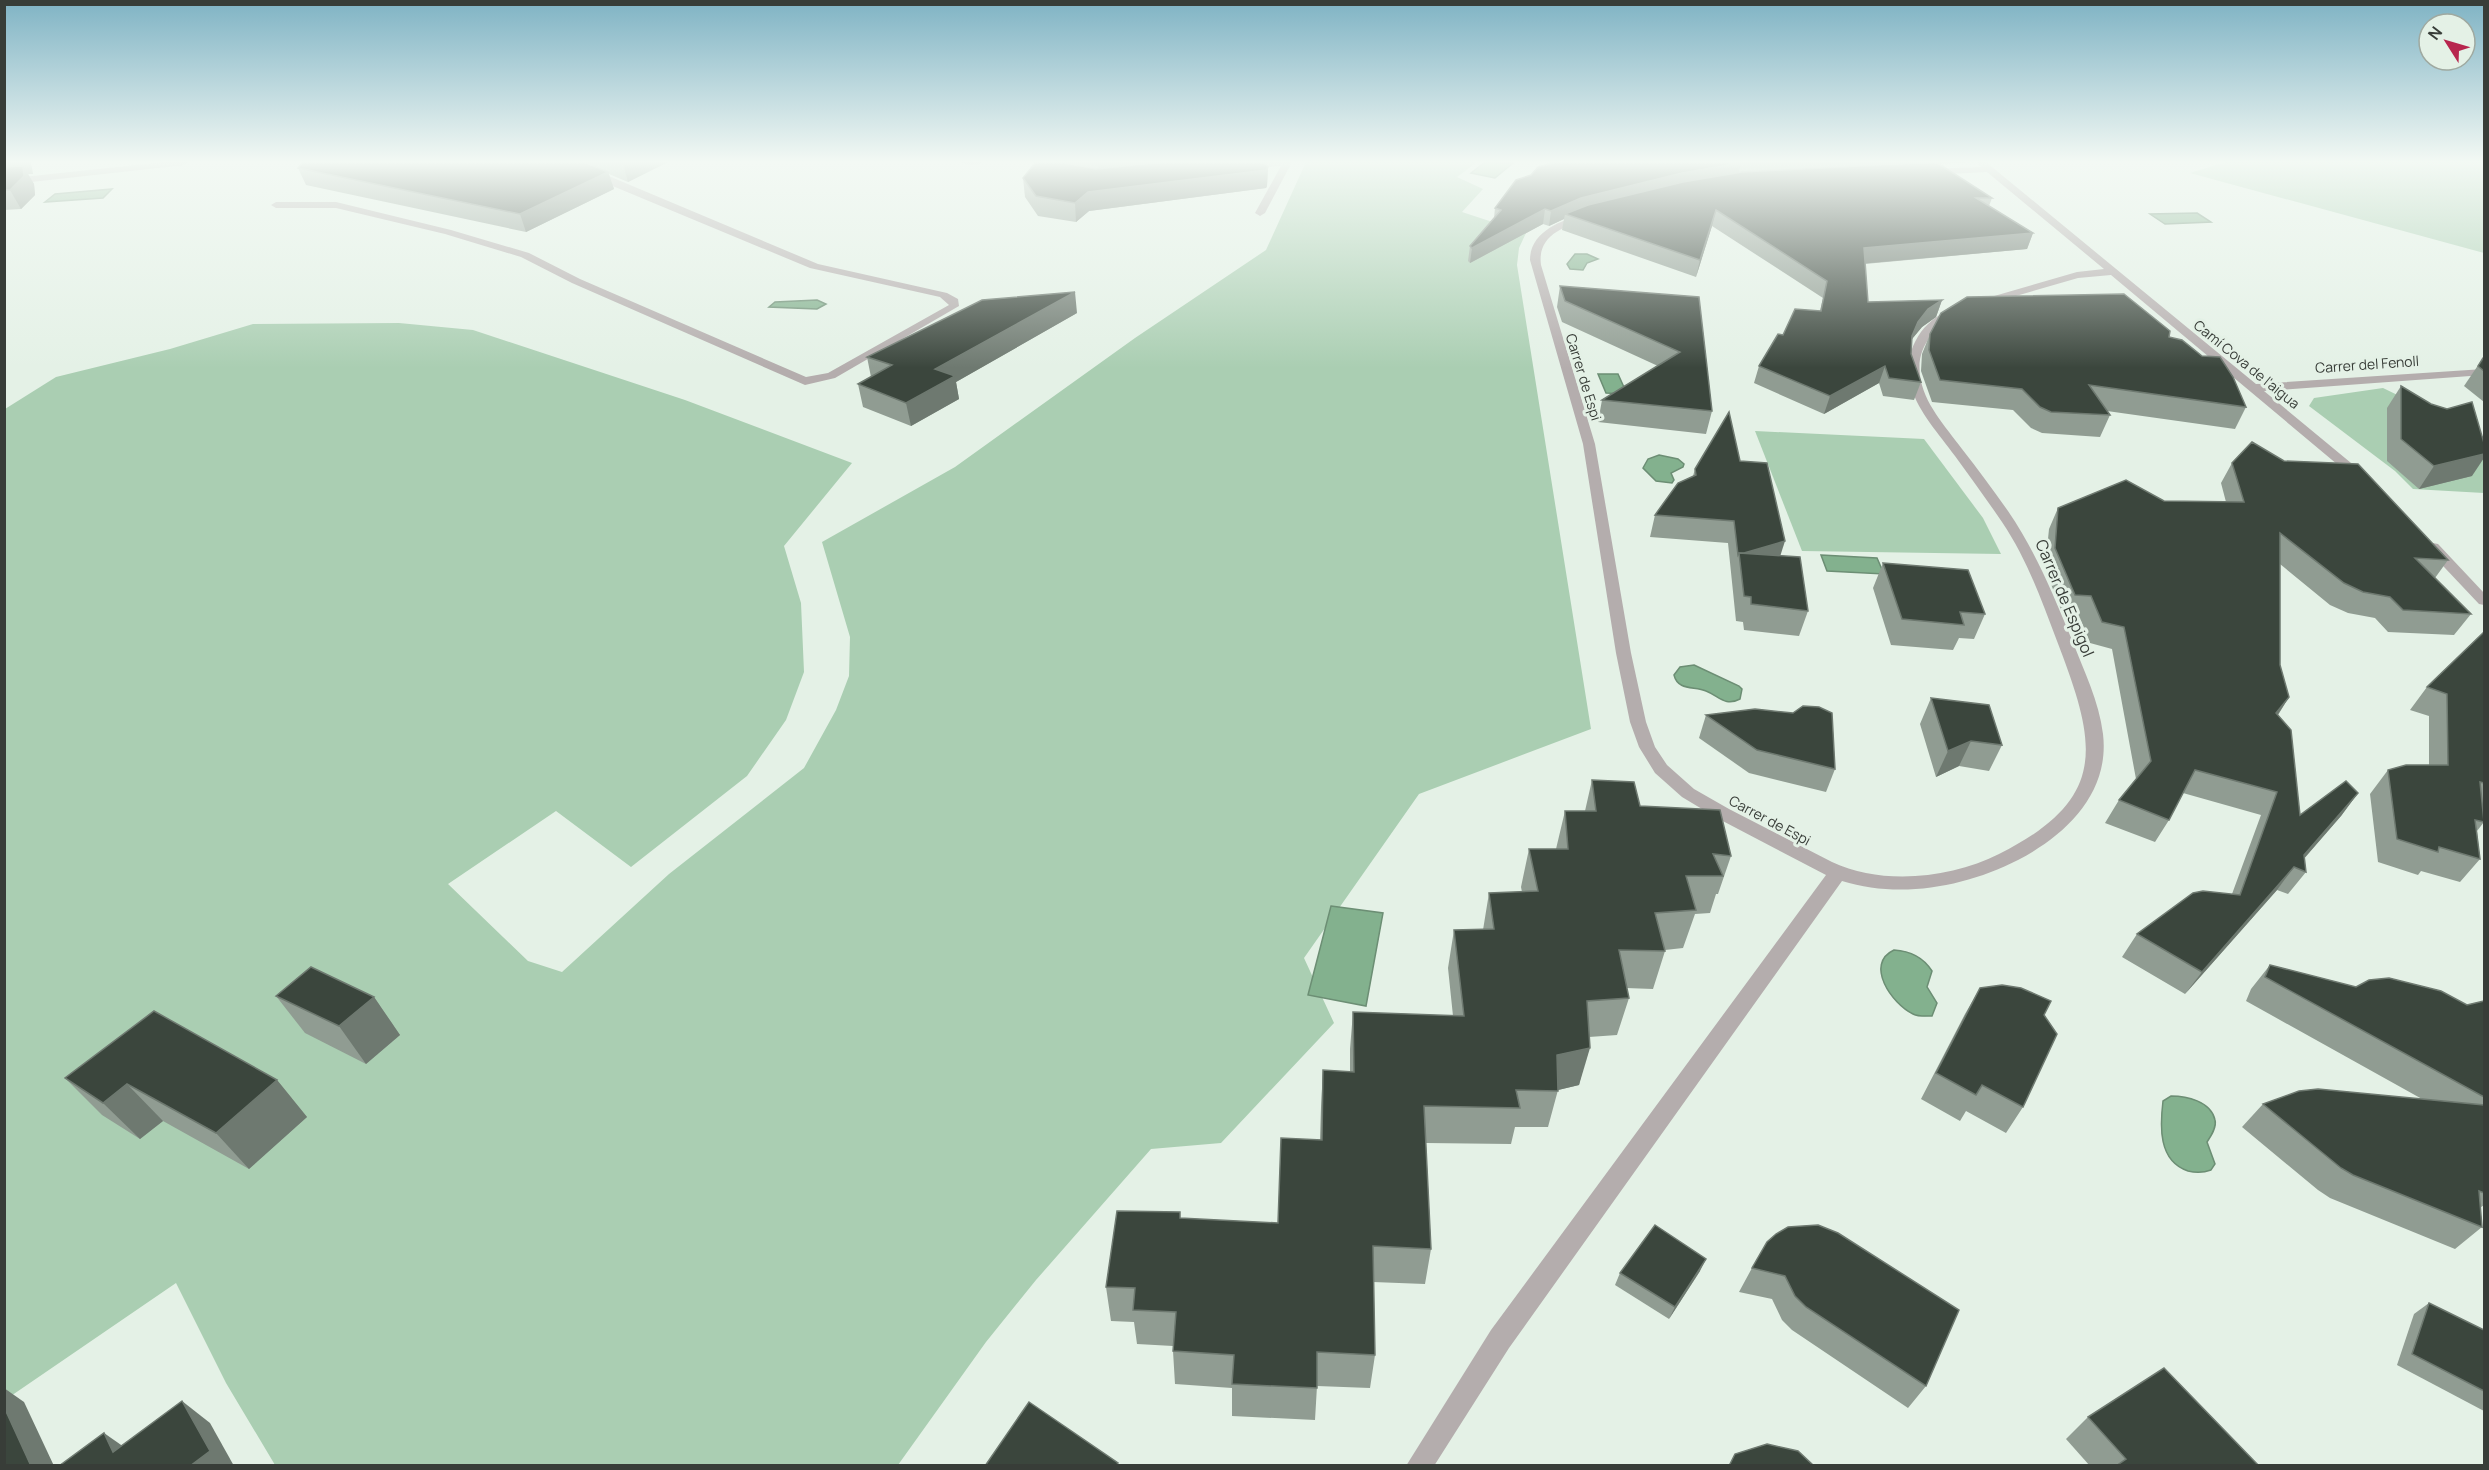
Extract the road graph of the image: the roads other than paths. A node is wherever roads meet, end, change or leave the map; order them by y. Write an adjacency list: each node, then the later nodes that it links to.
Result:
1 (442, 231): 2 (street)
2 (730, 231)
3 (1552, 231): 11 (street, Carrer de Espi)
4 (2062, 231): 5 (street, Camí Cova de l'aigua)
5 (2111, 272): 7 (street, Camí Cova de l'aigua); 11 (street, Carrer de Espigol)
6 (2484, 372): 7 (street, Carrer del Fenoll)
7 (2252, 388): 8 (street, Camí Cova de l'aigua)
8 (2368, 484)
9 (2427, 541): 10 (street)
10 (2484, 601)
11 (1838, 873): 12 (street)
12 (1419, 1466)

